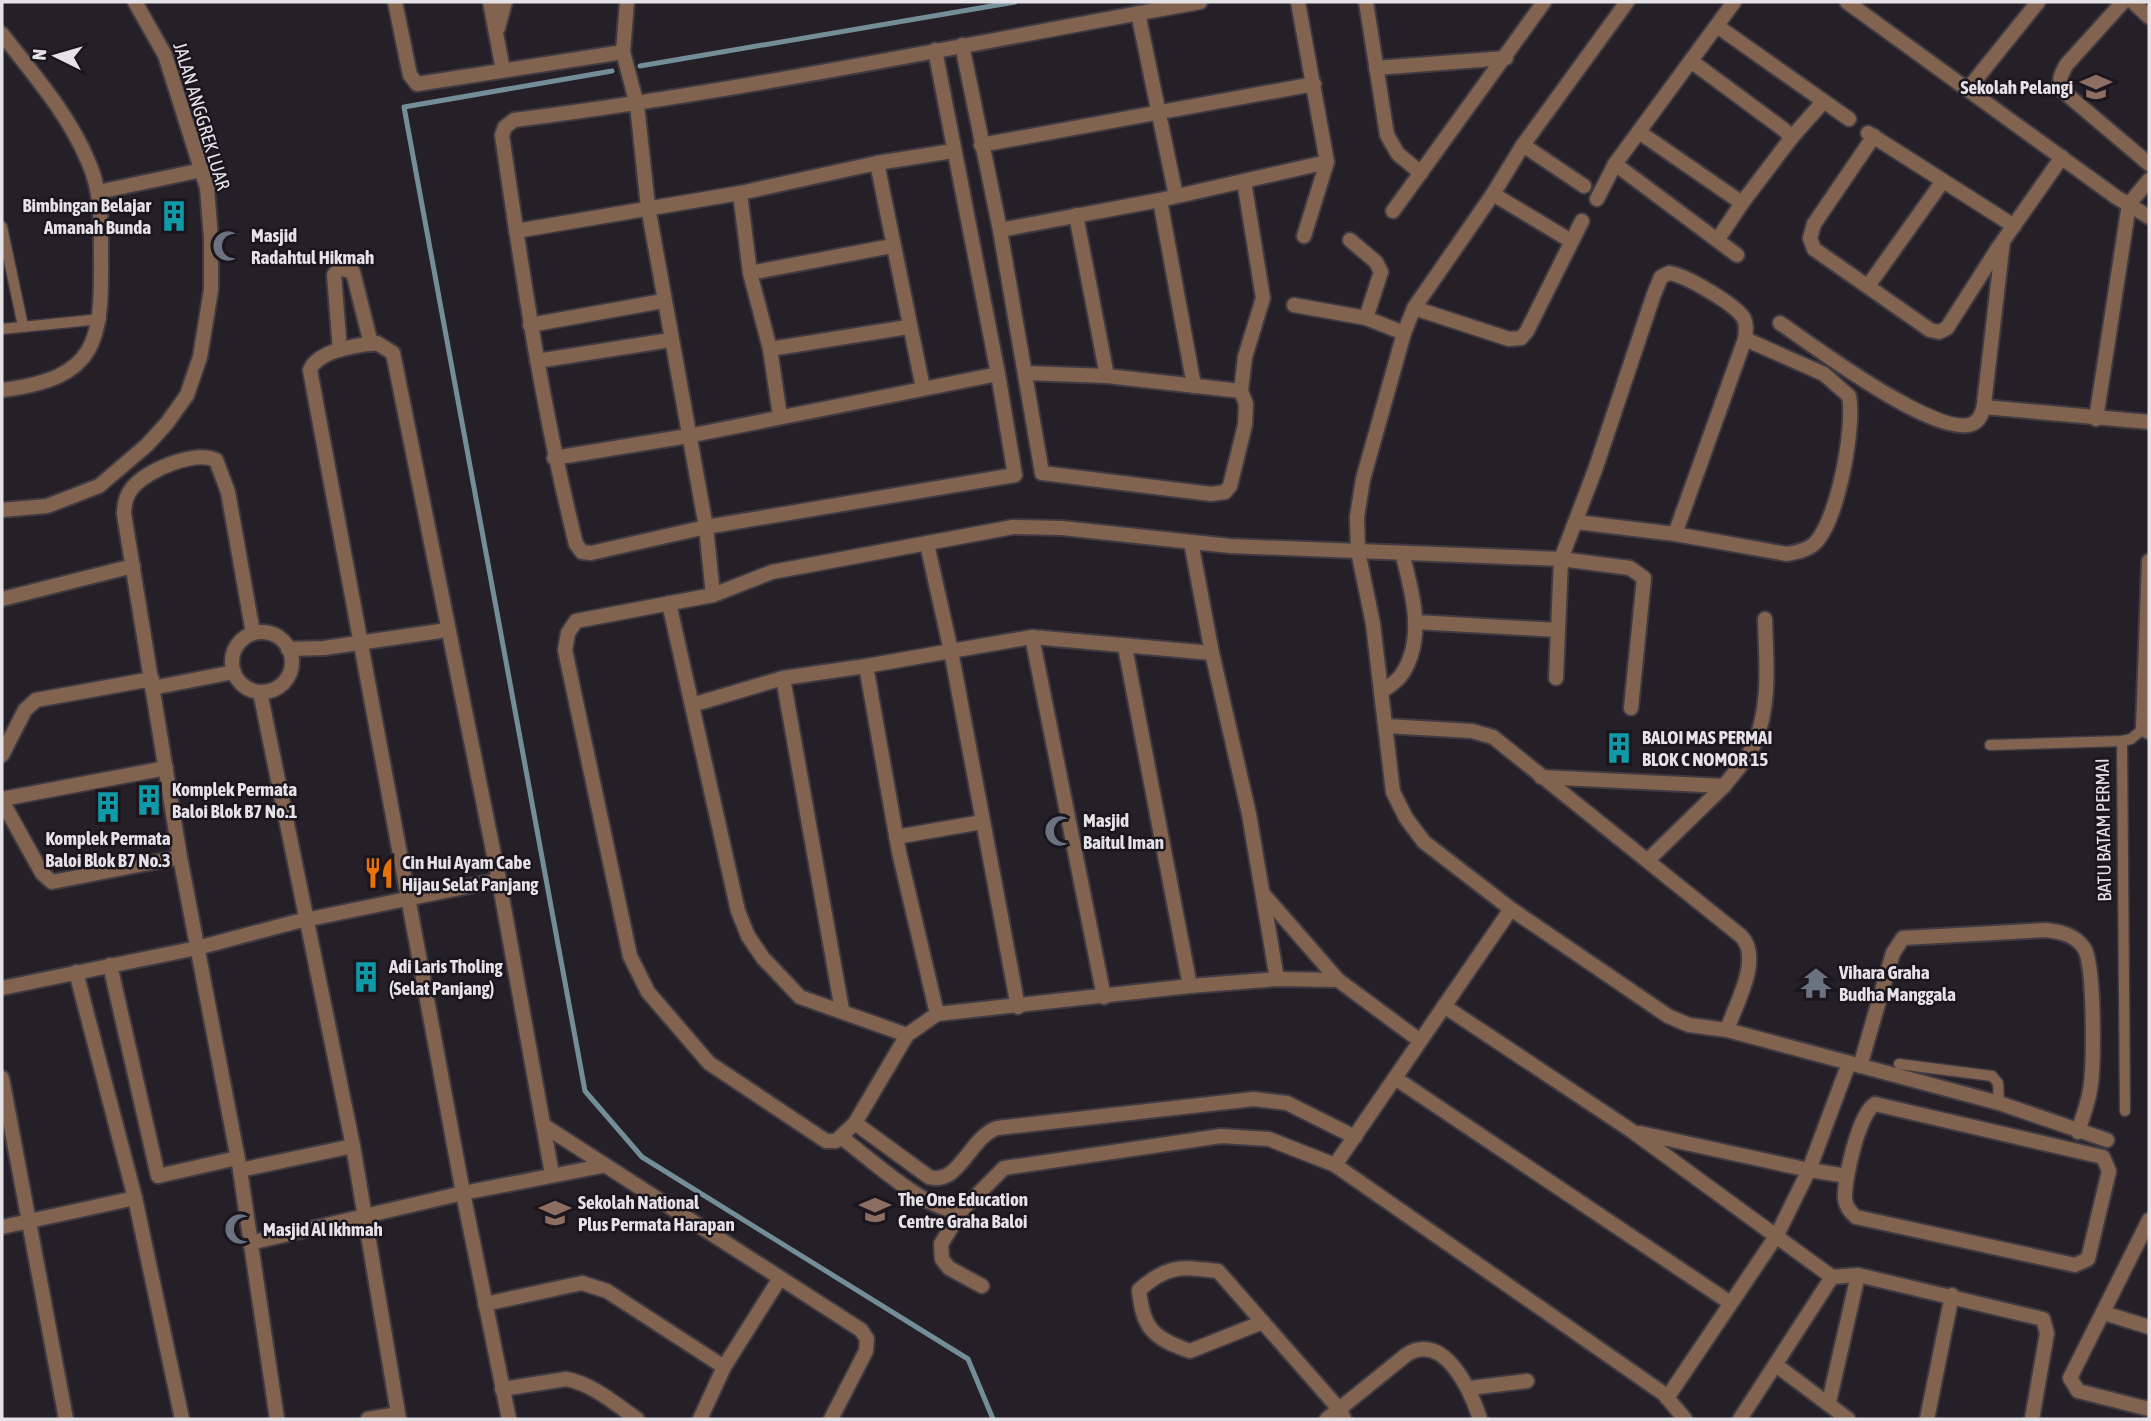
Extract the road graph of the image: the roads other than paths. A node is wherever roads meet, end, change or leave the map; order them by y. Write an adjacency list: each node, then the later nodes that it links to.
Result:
1 (135, 2): 44 (street, JALAN ANGGREK LUAR)
2 (396, 2): 27 (street)
3 (491, 2): 19 (street)
4 (505, 2): 19 (street)
5 (627, 2): 23 (street)
6 (1200, 2): 16 (street)
7 (1298, 2): 28 (street)
8 (1366, 2): 26 (street)
9 (1544, 2): 24 (street)
10 (1627, 2): 37 (street)
11 (1734, 2): 18 (street)
12 (1847, 2): 29 (street)
13 (2038, 2): 29 (street)
14 (2123, 2): 43 (street)
15 (2133, 2): 17 (street)
16 (1138, 13): 21 (street); 32 (street)
17 (2149, 17)
18 (1717, 26): 25 (street); 30 (street)
19 (498, 30): 27 (street)
20 (2, 34): 50 (street)
21 (962, 45): 22 (street); 36 (street)
22 (934, 50): 31 (street); 38 (street)
23 (623, 52): 27 (street); 31 (street)
24 (1506, 58): 26 (street); 45 (street)
25 (1691, 61): 34 (street); 35 (street)
26 (1376, 68): 45 (street)
27 (503, 70)
28 (1314, 84): 32 (street); 40 (street)
29 (1968, 89): 39 (street)
30 (1823, 102): 33 (street); 35 (street)
31 (637, 105): 58 (street); 66 (street)
32 (1159, 111): 36 (street); 53 (street)
33 (1849, 119)
34 (1639, 132): 42 (street); 56 (street)
35 (1792, 137): 56 (street)
36 (981, 145): 65 (street)
37 (1522, 145): 49 (street); 52 (street)
38 (953, 151): 41 (street); 94 (street)
39 (2062, 157): 57 (street); 63 (street)
40 (1327, 162): 47 (street); 67 (street)
41 (877, 163): 51 (street); 72 (street)
42 (1615, 164): 54 (street); 68 (street)
43 (2149, 164)
44 (202, 170): 50 (street); 106 (street, JALAN ANGGREK LUAR)
45 (1421, 173): 59 (street)
46 (2149, 180): 57 (street)
47 (1244, 181): 53 (street); 99 (street)
48 (1943, 181): 63 (street); 75 (street); 75 (street)
49 (1584, 186)
50 (98, 192): 80 (street)
51 (740, 193): 58 (street); 74 (street)
52 (1493, 194): 70 (street); 78 (street)
53 (1176, 196): 55 (street)
54 (1597, 199)
55 (1160, 200): 60 (street); 96 (street)
56 (1742, 203): 68 (street)
57 (2129, 204): 61 (street); 102 (street)
58 (648, 207): 66 (street); 76 (street)
59 (1393, 211)
60 (1076, 215): 65 (street); 95 (street)
61 (2149, 216)
62 (1582, 221): 70 (street)
63 (2014, 226): 71 (street)
64 (2, 227): 83 (lane)
65 (1000, 230): 93 (street)
66 (516, 231): 82 (street)
67 (1304, 236)
68 (1718, 239): 73 (street)
69 (1350, 240): 79 (street)
70 (1571, 241): 78 (street)
71 (2003, 241): 75 (street); 100 (street)
72 (892, 246): 74 (street); 84 (street)
73 (1737, 255)
74 (750, 273): 90 (street)
75 (1868, 286)
76 (663, 301): 82 (street); 88 (street)
77 (1294, 305): 79 (street)
78 (1414, 308): 86 (street)
79 (1366, 318): 86 (street)
80 (101, 319): 83 (lane); 98 (street)
81 (1780, 323): 100 (street)
82 (530, 325): 92 (street)
83 (23, 326): 85 (lane)
84 (908, 327): 90 (street); 97 (street)
85 (2, 329)
86 (1404, 333): 112 (street)
87 (1745, 339): 107 (street); 109 (street); 109 (street)
88 (670, 341): 92 (street); 104 (street)
89 (371, 344): 91 (street); 91 (street); 122 (street)
90 (770, 349): 101 (street)
91 (340, 350): 126 (street)
92 (537, 361): 105 (street)
93 (1026, 373): 95 (street); 99 (street)
94 (998, 374): 97 (street); 108 (street)
95 (1107, 376): 96 (street)
96 (1194, 386): 99 (street)
97 (923, 388): 101 (street)
98 (2, 390)
99 (1241, 391)
100 (1984, 407): 102 (street)
101 (780, 416): 104 (street)
102 (2095, 419): 103 (street)
103 (2149, 422)
104 (688, 436): 105 (street); 108 (street)
105 (554, 458): 108 (street)
106 (2, 510)
107 (1576, 522): 109 (street); 114 (street)
108 (706, 527): 117 (street)
109 (1675, 534)
110 (1191, 542): 111 (street); 112 (street); 130 (street)
111 (927, 544): 117 (street); 129 (street)
112 (1358, 551): 113 (street); 137 (street)
113 (1402, 553): 114 (street); 121 (street)
114 (1561, 559): 123 (street); 139 (street)
115 (2149, 561): 141 (street, BATU BATAM PERMAI)
116 (133, 566): 118 (street); 124 (street); 135 (street)
117 (713, 595): 119 (street)
118 (2, 599)
119 (669, 603): 138 (street); 183 (street)
120 (1765, 619): 147 (street)
121 (1415, 622): 123 (street); 137 (street)
122 (447, 630): 126 (street); 153 (street)
123 (1558, 630): 134 (street)
124 (253, 633): 128 (street); 132 (street)
125 (1032, 637): 127 (street); 129 (street); 165 (street)
126 (363, 642): 128 (street); 155 (street)
127 (1125, 647): 130 (street); 163 (street)
128 (288, 649): 136 (street)
129 (951, 651): 131 (street); 149 (street)
130 (1212, 653): 154 (street)
131 (866, 666): 133 (street); 150 (street)
132 (234, 672): 135 (street); 136 (street)
133 (783, 678): 138 (street); 168 (street)
134 (1556, 678)
135 (152, 684): 144 (street); 145 (street)
136 (260, 692): 157 (street)
137 (1381, 692): 140 (street)
138 (692, 705): 168 (street)
139 (1630, 708)
140 (1386, 726): 146 (street); 156 (street)
141 (2146, 730): 142 (lane, BATU BATAM PERMAI)
142 (2122, 741): 143 (lane); 178 (lane, BATU BATAM PERMAI)
143 (1990, 745)
144 (2, 755)
145 (166, 768): 148 (street); 151 (street)
146 (1541, 777): 147 (street); 152 (street)
147 (1724, 786): 152 (street)
148 (2, 800): 151 (street)
149 (982, 822): 150 (street); 167 (street)
150 (896, 837): 169 (street)
151 (180, 857): 158 (street)
152 (1648, 860): 170 (street)
153 (499, 880): 155 (street); 180 (street)
154 (1264, 895): 161 (street); 162 (street)
155 (408, 899): 157 (street); 193 (street)
156 (1511, 909): 166 (street); 170 (street)
157 (307, 920): 158 (street); 186 (street)
158 (197, 948): 159 (street); 187 (street)
159 (110, 965): 160 (street); 187 (street)
160 (76, 972): 164 (street); 194 (street)
161 (1277, 979): 162 (street); 163 (street)
162 (1338, 980): 172 (street)
163 (1190, 986): 165 (street)
164 (2, 988)
165 (1104, 997): 167 (street)
166 (1444, 1006): 172 (street); 181 (street)
167 (1018, 1007): 169 (street)
168 (842, 1010): 171 (street)
169 (937, 1014): 171 (street)
170 (1727, 1030): 174 (street)
171 (907, 1035): 179 (street)
172 (1419, 1040): 176 (street)
173 (1899, 1064): 177 (lane)
174 (1854, 1065): 177 (street); 182 (street); 190 (street)
175 (2, 1078): 198 (street)
176 (1395, 1078): 184 (street); 208 (street)
177 (1999, 1103): 182 (street)
178 (2125, 1111)
179 (855, 1124): 183 (street); 184 (street)
180 (546, 1127): 188 (street); 191 (street)
181 (1632, 1131): 190 (street); 200 (street)
182 (2078, 1132): 185 (street)
183 (841, 1137): 195 (street)
184 (1354, 1137): 189 (street)
185 (2108, 1140)
186 (353, 1146): 187 (street); 196 (street)
187 (239, 1164): 202 (street)
188 (602, 1166): 191 (street); 205 (street)
189 (1335, 1166): 195 (street); 218 (street)
190 (1809, 1170): 192 (street); 200 (street)
191 (552, 1174): 193 (street)
192 (1847, 1176): 192 (street)
193 (463, 1192): 196 (street); 209 (street)
194 (135, 1198): 198 (street); 224 (street)
195 (962, 1210): 206 (street)
196 (364, 1217): 202 (street); 222 (street)
197 (2149, 1220): 201 (street)
198 (29, 1222): 199 (street); 223 (street)
199 (2, 1227)
200 (1777, 1235): 204 (street); 208 (street)
201 (2145, 1240): 210 (street)
202 (250, 1243): 225 (street)
203 (1858, 1275): 204 (street); 207 (street); 219 (street)
204 (1832, 1277): 213 (street)
205 (780, 1278): 214 (street); 230 (street)
206 (982, 1286)
207 (1952, 1295): 236 (street); 237 (street)
208 (1729, 1302): 218 (street)
209 (485, 1304): 214 (street); 217 (street)
210 (2104, 1313): 212 (street); 220 (street)
211 (1263, 1322): 211 (street); 221 (street)
212 (2149, 1327)
213 (1776, 1365): 219 (street); 234 (street)
214 (724, 1367): 229 (street)
215 (1527, 1381): 216 (street)
216 (1470, 1388): 221 (street); 232 (street)
217 (502, 1389): 227 (street); 228 (street)
218 (1667, 1398): 233 (street)
219 (1829, 1402): 235 (street)
220 (2149, 1409)
221 (1342, 1415): 231 (street)
222 (399, 1417): 226 (street)
223 (66, 1419)
224 (182, 1419)
225 (277, 1419)
226 (368, 1419)
227 (509, 1419)
228 (637, 1419)
229 (701, 1419)
230 (831, 1419)
231 (1327, 1419)
232 (1480, 1419)
233 (1685, 1419)
234 (1740, 1419)
235 (1848, 1419)
236 (1927, 1419)
237 (2032, 1419)

